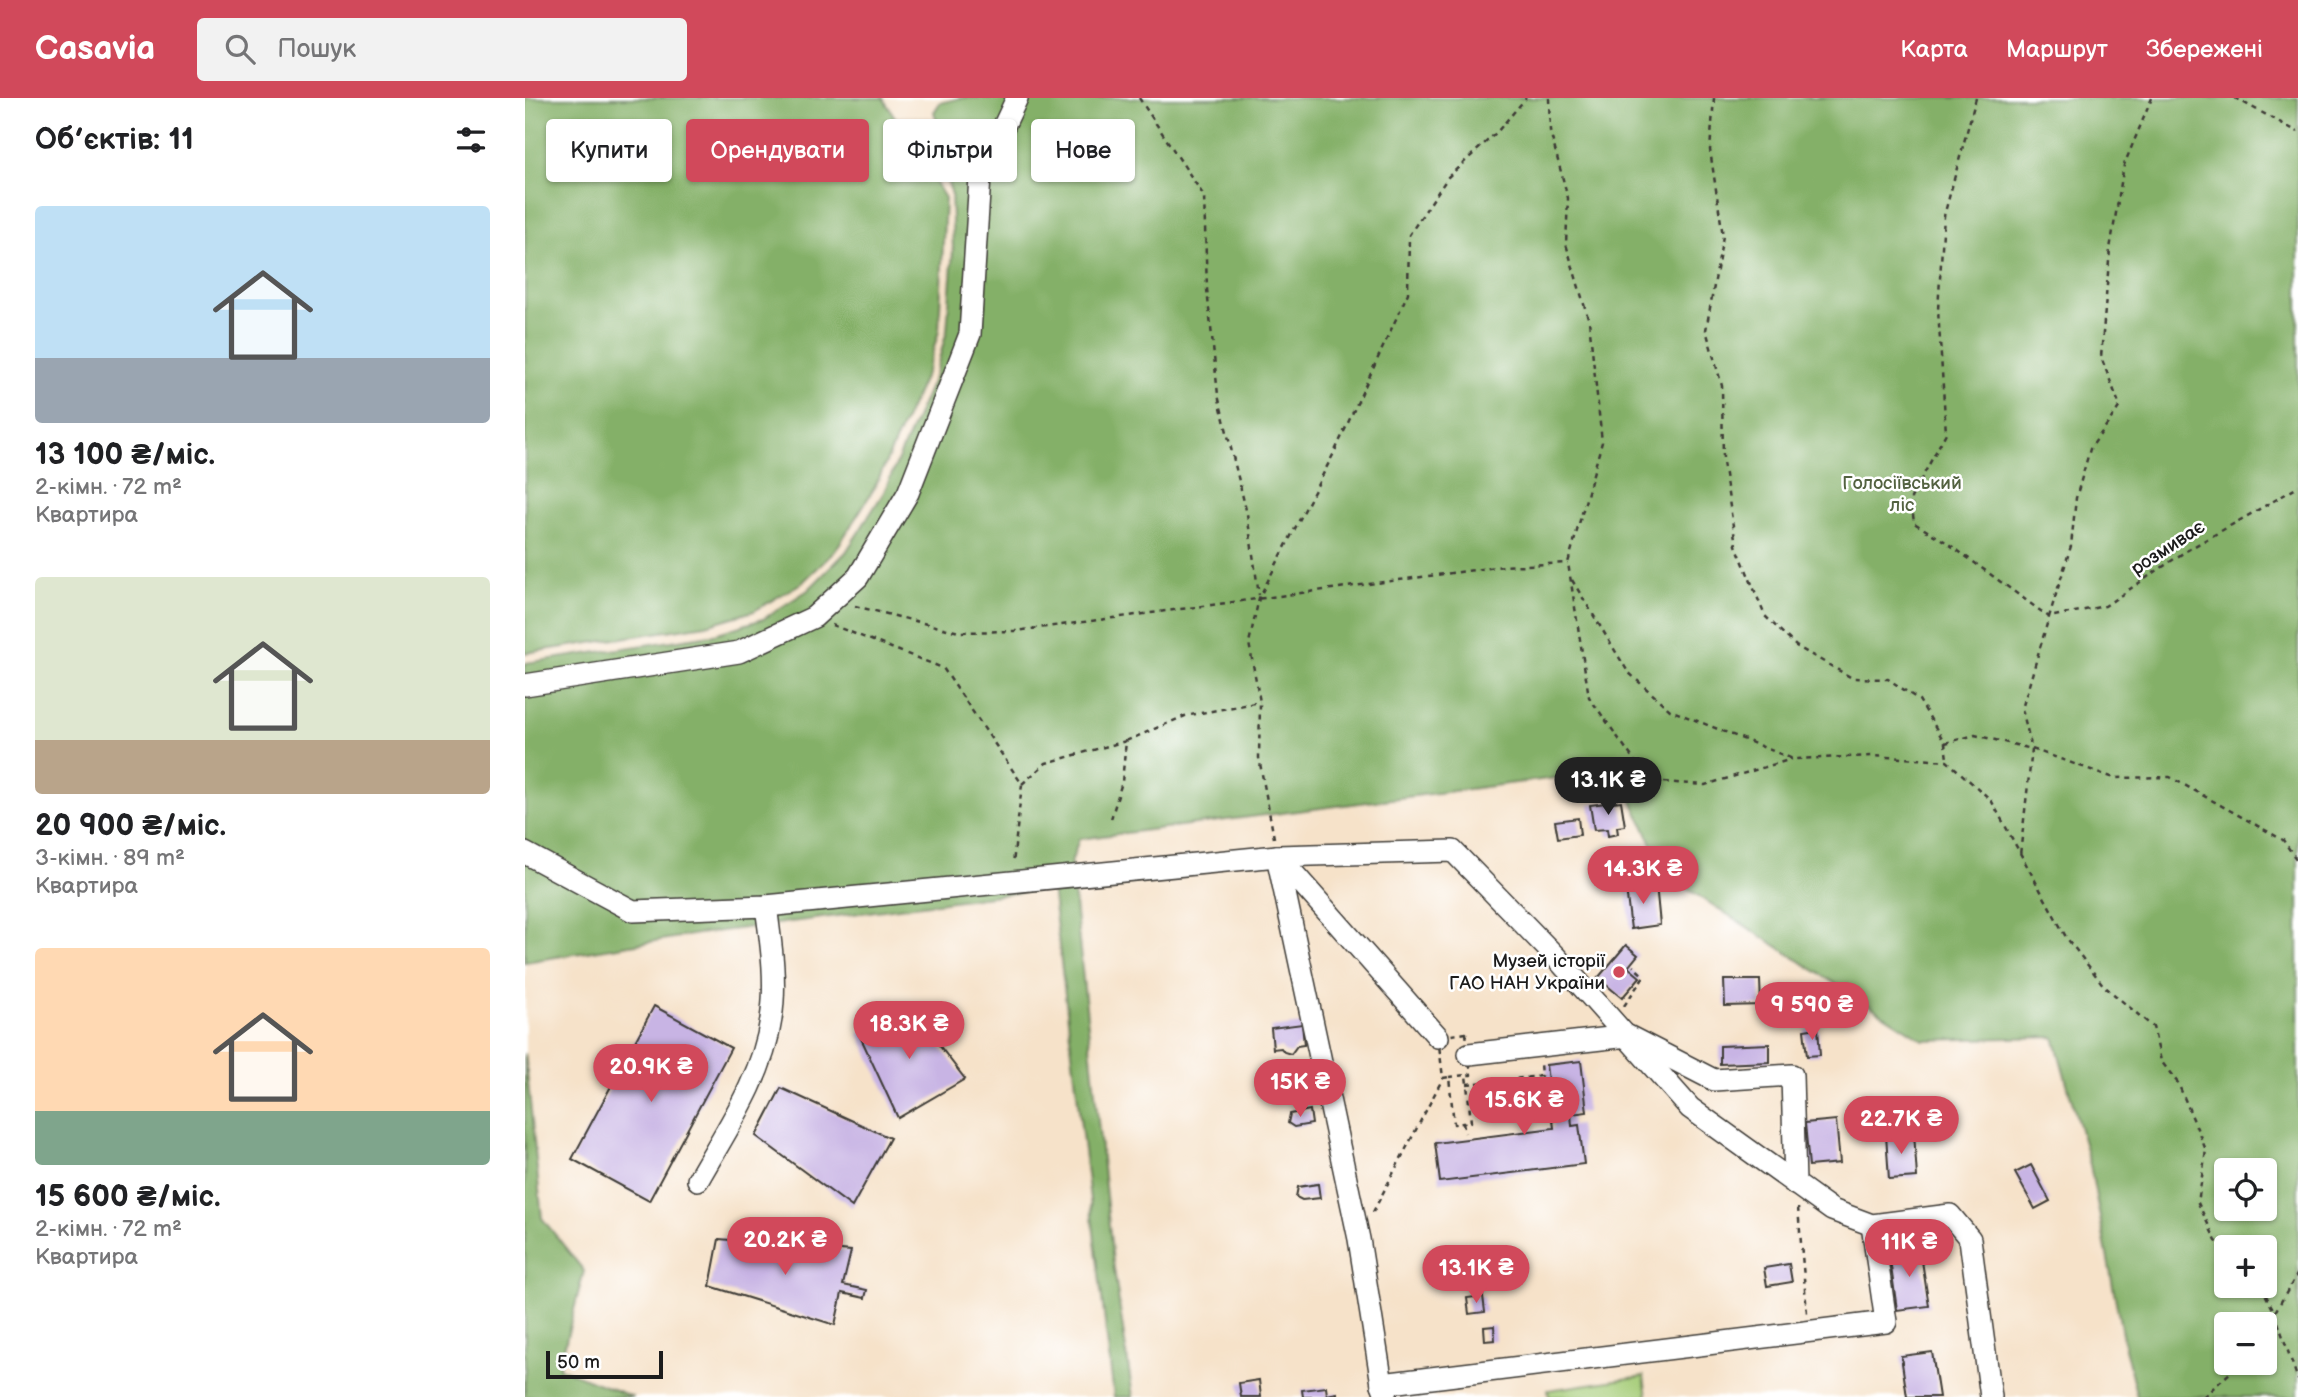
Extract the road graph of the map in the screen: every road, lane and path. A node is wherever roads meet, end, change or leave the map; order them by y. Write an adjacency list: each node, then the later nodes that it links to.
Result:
1 (1017, 98): 14 (lane)
2 (1139, 98): 13 (path)
3 (1526, 98): 13 (path)
4 (1549, 98): 11 (path)
5 (1714, 98): 20 (path)
6 (1976, 98): 16 (path)
7 (2152, 98): 16 (path)
8 (2235, 98): 9 (path)
9 (2298, 132)
10 (2298, 487): 16 (path, розмиває)
11 (1568, 563): 12 (path); 13 (path)
12 (1572, 580): 22 (path); 22 (path)
13 (1259, 598): 14 (path); 18 (path)
14 (835, 600): 15 (lane)
15 (814, 617): 17 (lane); 24 (path)
16 (2049, 617): 21 (path)
17 (525, 685)
18 (1260, 702): 19 (path); 28 (path)
19 (1126, 741): 24 (path); 25 (path)
20 (1945, 743): 21 (path); 23 (path)
21 (2032, 749): 27 (path); 29 (path)
22 (1793, 759): 23 (path)
23 (1947, 761): 27 (path)
24 (1022, 784): 30 (path)
25 (1111, 819)
26 (525, 853): 31 (lane)
27 (2020, 855): 47 (path)
28 (1277, 856): 30 (lane); 33 (lane); 35 (lane); 48 (lane)
29 (2298, 862)
30 (1010, 881): 31 (lane)
31 (766, 906): 44 (lane)
32 (1633, 966): 33 (path)
33 (1614, 1020): 34 (lane)
34 (1628, 1036): 36 (lane); 45 (lane); 45 (lane)
35 (1438, 1037): 36 (path); 40 (path)
36 (1469, 1054): 37 (path)
37 (1466, 1075): 39 (path); 41 (path)
38 (1541, 1076): 41 (path)
39 (1448, 1077): 40 (path); 42 (path)
40 (1443, 1078): 48 (path)
41 (1467, 1084): 42 (path)
42 (1463, 1123): 43 (path)
43 (1465, 1133)
44 (698, 1180)
45 (1795, 1184): 46 (lane); 52 (path)
46 (1872, 1225): 52 (lane); 56 (lane)
47 (2214, 1237)
48 (1359, 1239): 55 (lane)
49 (2298, 1273): 51 (path)
50 (2268, 1298): 51 (path)
51 (2274, 1311): 54 (path)
52 (1809, 1331): 55 (lane)
53 (2228, 1375): 57 (path)
54 (2298, 1380)
55 (1384, 1391)
56 (1991, 1397)
57 (2203, 1397)

